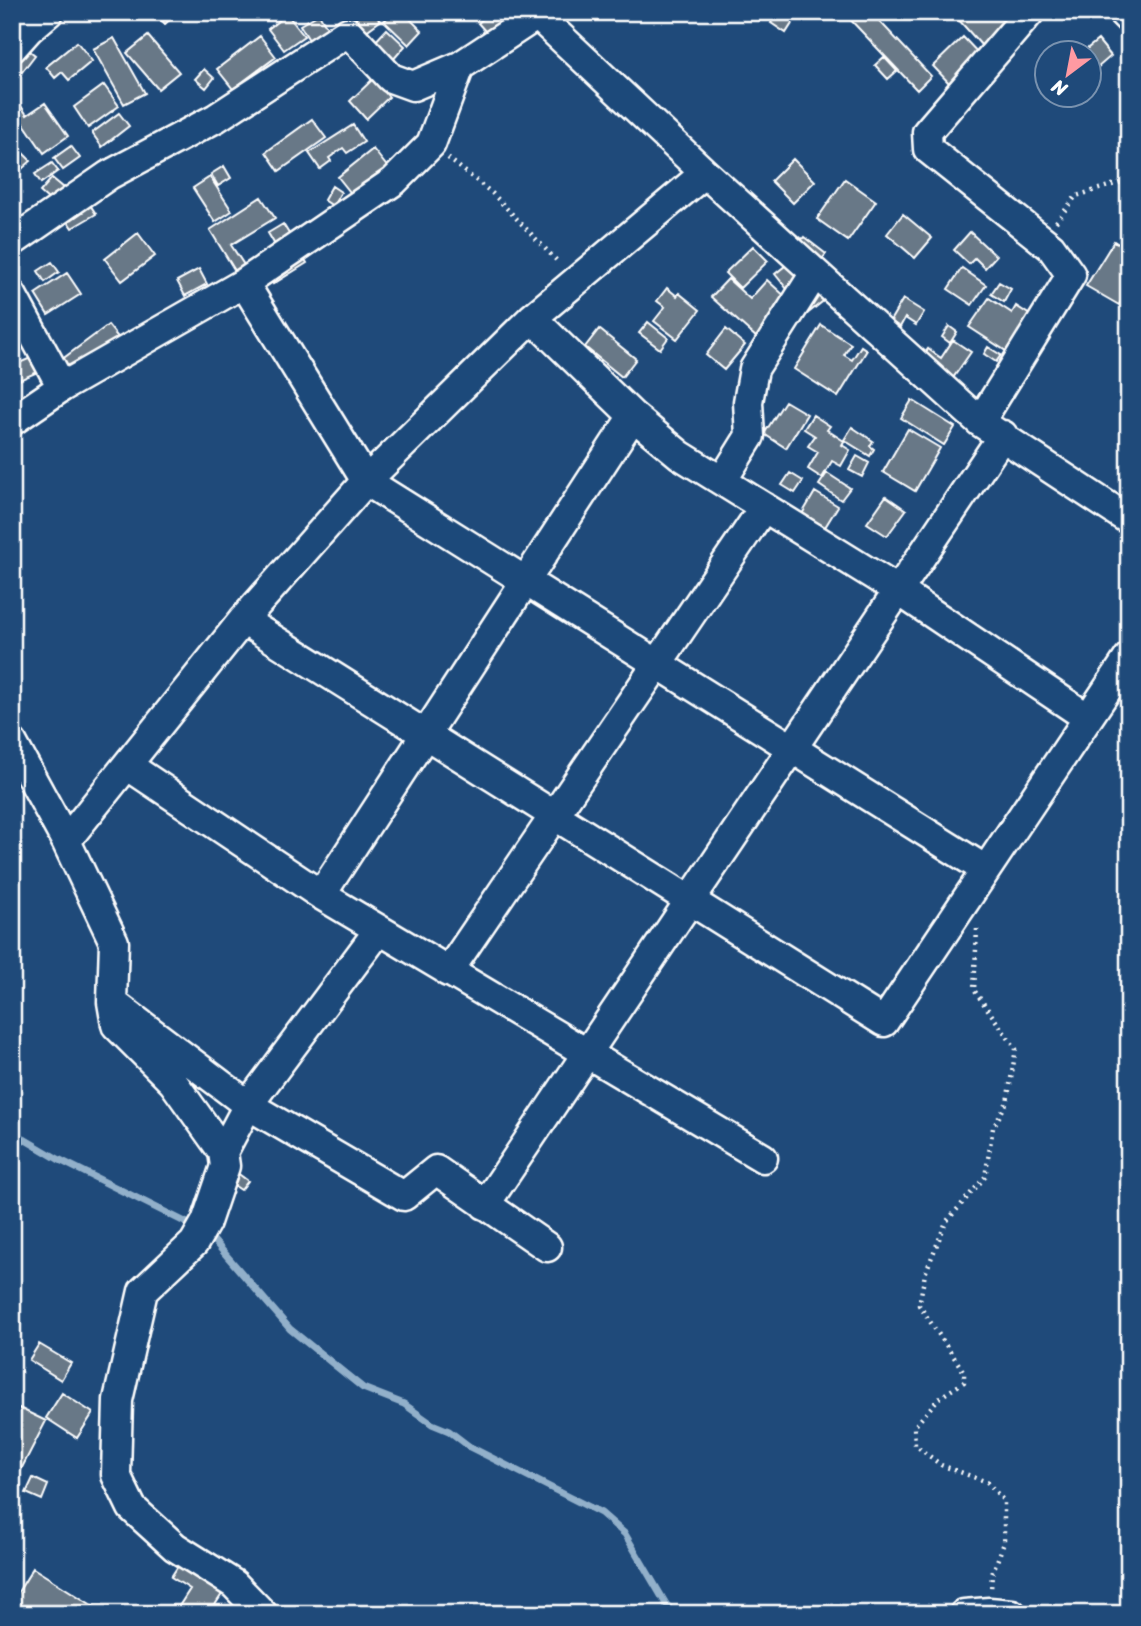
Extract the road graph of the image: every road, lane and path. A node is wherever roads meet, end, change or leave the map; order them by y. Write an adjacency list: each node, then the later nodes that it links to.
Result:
1 (49, 12): 6 (street)
2 (1030, 12): 11 (street)
3 (1122, 12): 5 (street)
4 (540, 14): 7 (street); 9 (street)
5 (1129, 19)
6 (12, 48)
7 (460, 66): 8 (street); 12 (street)
8 (430, 144): 14 (path); 15 (street)
9 (705, 173): 13 (street); 14 (street)
10 (1129, 176): 11 (path)
11 (1042, 240): 21 (street)
12 (12, 242)
13 (815, 273): 21 (street); 23 (street)
14 (577, 281): 17 (street)
15 (244, 283): 18 (street); 22 (street)
16 (12, 295): 18 (street)
17 (532, 318): 19 (street); 22 (street)
18 (62, 387): 20 (street)
19 (633, 416): 23 (street); 26 (street)
20 (12, 421)
21 (992, 429): 25 (street); 27 (street)
22 (366, 481): 26 (street); 28 (street)
23 (722, 481): 24 (street)
24 (764, 507): 27 (street); 30 (street)
25 (1129, 520)
26 (526, 581): 30 (street); 32 (street)
27 (899, 591): 31 (street); 34 (street)
28 (243, 620): 32 (street); 35 (street)
29 (1129, 657): 31 (street)
30 (657, 664): 34 (street); 36 (street)
31 (1088, 718): 38 (street)
32 (426, 734): 36 (street); 40 (street)
33 (12, 742): 37 (street)
34 (792, 749): 38 (street); 41 (street)
35 (127, 765): 37 (street); 40 (street)
36 (555, 815): 41 (street); 43 (street)
37 (66, 841): 44 (street)
38 (986, 870): 39 (street)
39 (970, 894): 41 (street); 51 (path)
40 (321, 895): 42 (street)
41 (691, 900): 45 (street)
42 (379, 930): 43 (street); 46 (street)
43 (448, 972): 45 (street)
44 (112, 1002): 46 (street); 47 (street)
45 (587, 1054): 48 (street); 49 (street)
46 (248, 1105): 47 (street); 49 (street)
47 (223, 1152): 52 (street)
48 (763, 1158)
49 (485, 1205): 50 (street)
50 (547, 1247)
51 (988, 1613)
52 (264, 1614)

